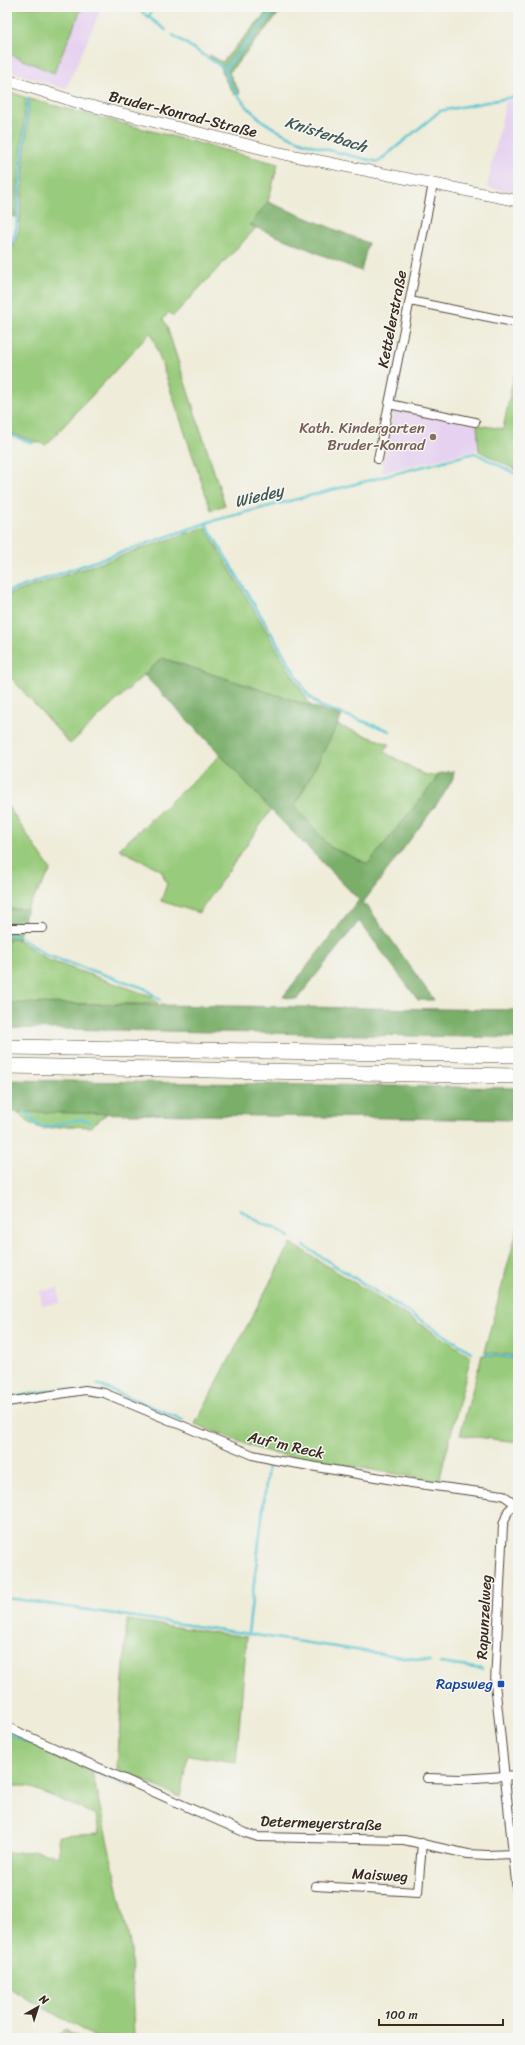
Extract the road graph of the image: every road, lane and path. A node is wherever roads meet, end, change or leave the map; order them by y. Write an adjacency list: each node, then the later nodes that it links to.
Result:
1 (7, 80): 2 (street, Bruder-Konrad-Straße)
2 (433, 184): 3 (street, Bruder-Konrad-Straße); 4 (street, Kettelerstraße)
3 (518, 201)
4 (410, 301): 5 (street); 6 (street, Kettelerstraße)
5 (518, 323)
6 (389, 404): 7 (street); 8 (street, Kettelerstraße)
7 (475, 422)
8 (378, 459)
9 (7, 928): 10 (street)
10 (43, 928)
11 (7, 1047): 12 (highway)
12 (518, 1055)
13 (7, 1066): 14 (highway)
14 (518, 1076)
15 (7, 1402): 16 (street, Auf'm Reck)
16 (516, 1502): 19 (street, Rapunzelweg)
17 (7, 1727): 21 (street, Determeyerstraße)
18 (518, 1775): 19 (street)
19 (504, 1776): 20 (street); 22 (street, Rapunzelweg)
20 (427, 1778)
21 (422, 1844): 22 (street, Determeyerstraße); 23 (street, Maisweg)
22 (513, 1854): 24 (street)
23 (315, 1886)
24 (518, 1900)

